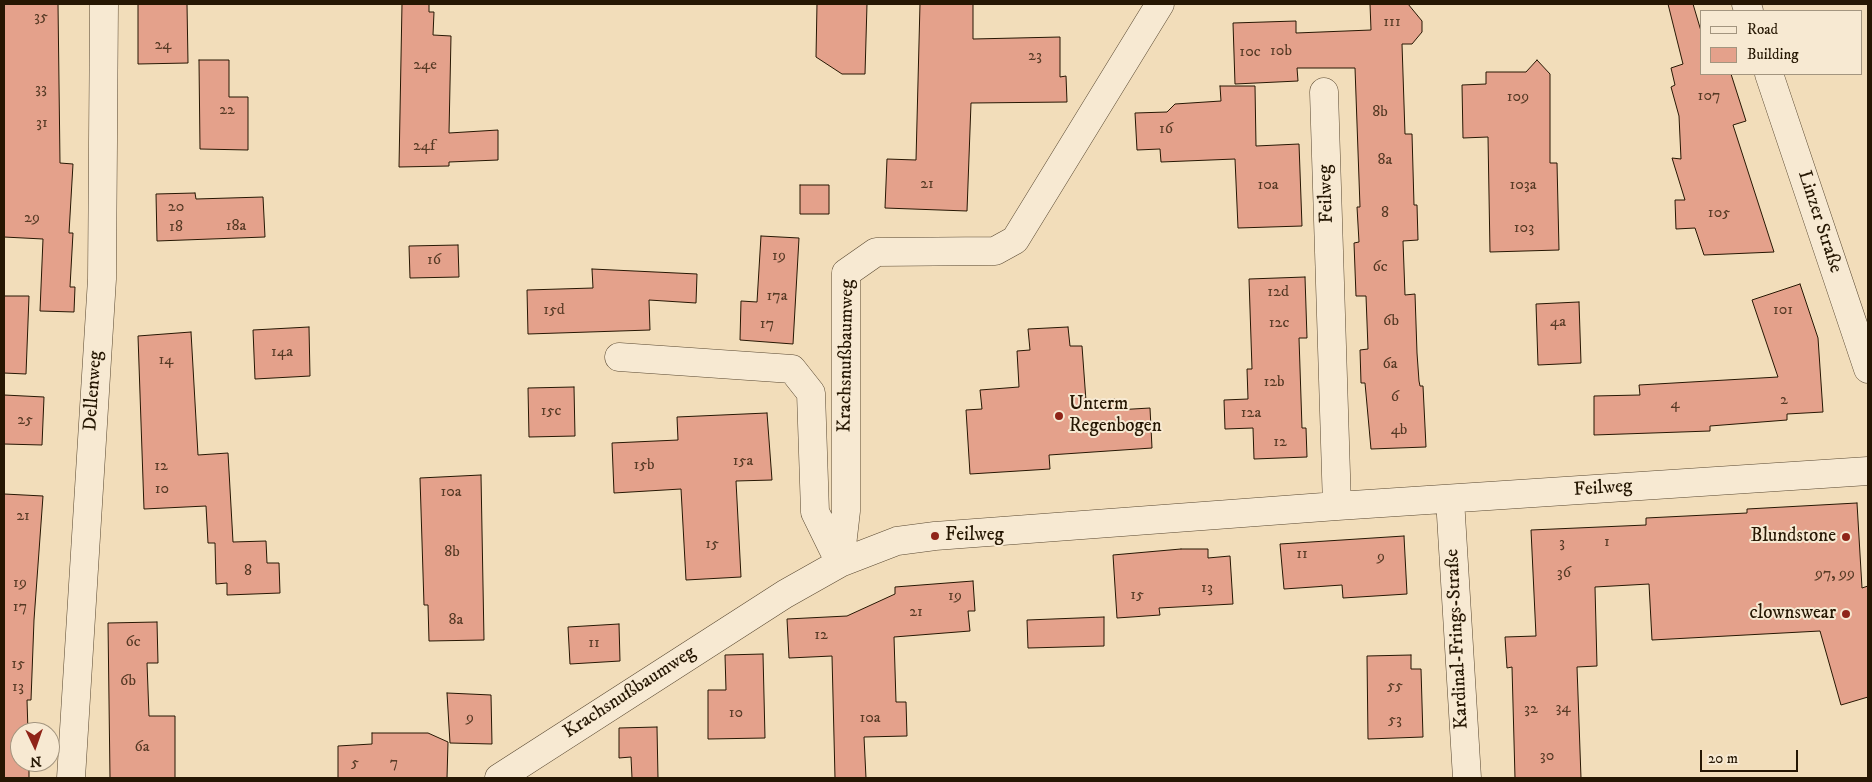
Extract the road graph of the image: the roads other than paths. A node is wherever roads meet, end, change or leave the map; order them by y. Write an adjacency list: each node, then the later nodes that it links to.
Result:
1 (104, 4): 11 (street, Dellenweg)
2 (1160, 4): 10 (street, Krachsnußbaumweg)
3 (1769, 75): 6 (street, Linzer Straße)
4 (1324, 92): 9 (street, Feilweg)
5 (619, 357): 10 (street, Krachsnußbaumweg)
6 (1868, 369)
7 (1868, 471): 8 (street, Feilweg)
8 (1450, 499): 9 (street, Feilweg); 13 (street, Kardinal-Frings-Straße)
9 (1337, 506): 10 (street, Feilweg)
10 (840, 563): 12 (street, Krachsnußbaumweg)
11 (71, 778)
12 (499, 778)
13 (1467, 778)

